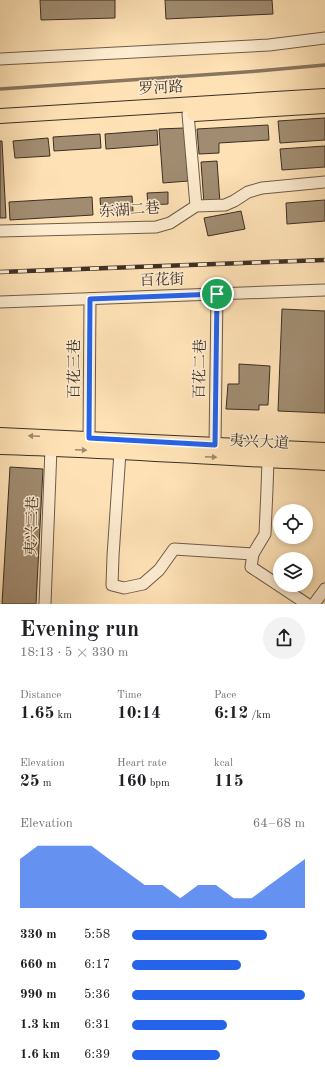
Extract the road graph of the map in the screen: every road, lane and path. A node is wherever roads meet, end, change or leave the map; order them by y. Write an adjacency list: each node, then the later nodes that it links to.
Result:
1 (325, 38): 2 (street)
2 (0, 59)
3 (325, 96): 6 (main road, 罗河路)
4 (325, 106): 5 (main road, 罗河路)
5 (188, 114): 7 (main road, 罗河路); 9 (street)
6 (0, 116)
7 (0, 125)
8 (325, 182): 9 (street, 东湖二巷)
9 (196, 206): 10 (street, 东湖二巷)
10 (0, 231)
11 (325, 290): 12 (street, 百花街)
12 (217, 294): 13 (street, 百花街); 17 (street, 百花二巷)
13 (90, 299): 14 (street, 百花街); 16 (street, 百花三巷)
14 (0, 302)
15 (0, 435): 16 (main road, 夷兴大道, one-way to 15)
16 (89, 438): 17 (main road, 夷兴大道)
17 (215, 445): 20 (main road, 夷兴大道)
18 (0, 447): 19 (main road, 夷兴大道)
19 (51, 448): 21 (main road, 夷兴大道, one-way to 21); 26 (street, 夷兴三巷)
20 (325, 450)
21 (120, 452): 22 (main road, 夷兴大道, one-way to 22); 24 (street)
22 (268, 460): 23 (main road, 夷兴大道); 24 (street)
23 (325, 463)
24 (253, 554): 27 (street)
25 (325, 589): 28 (street)
26 (45, 604)
27 (307, 604)
28 (314, 604)

